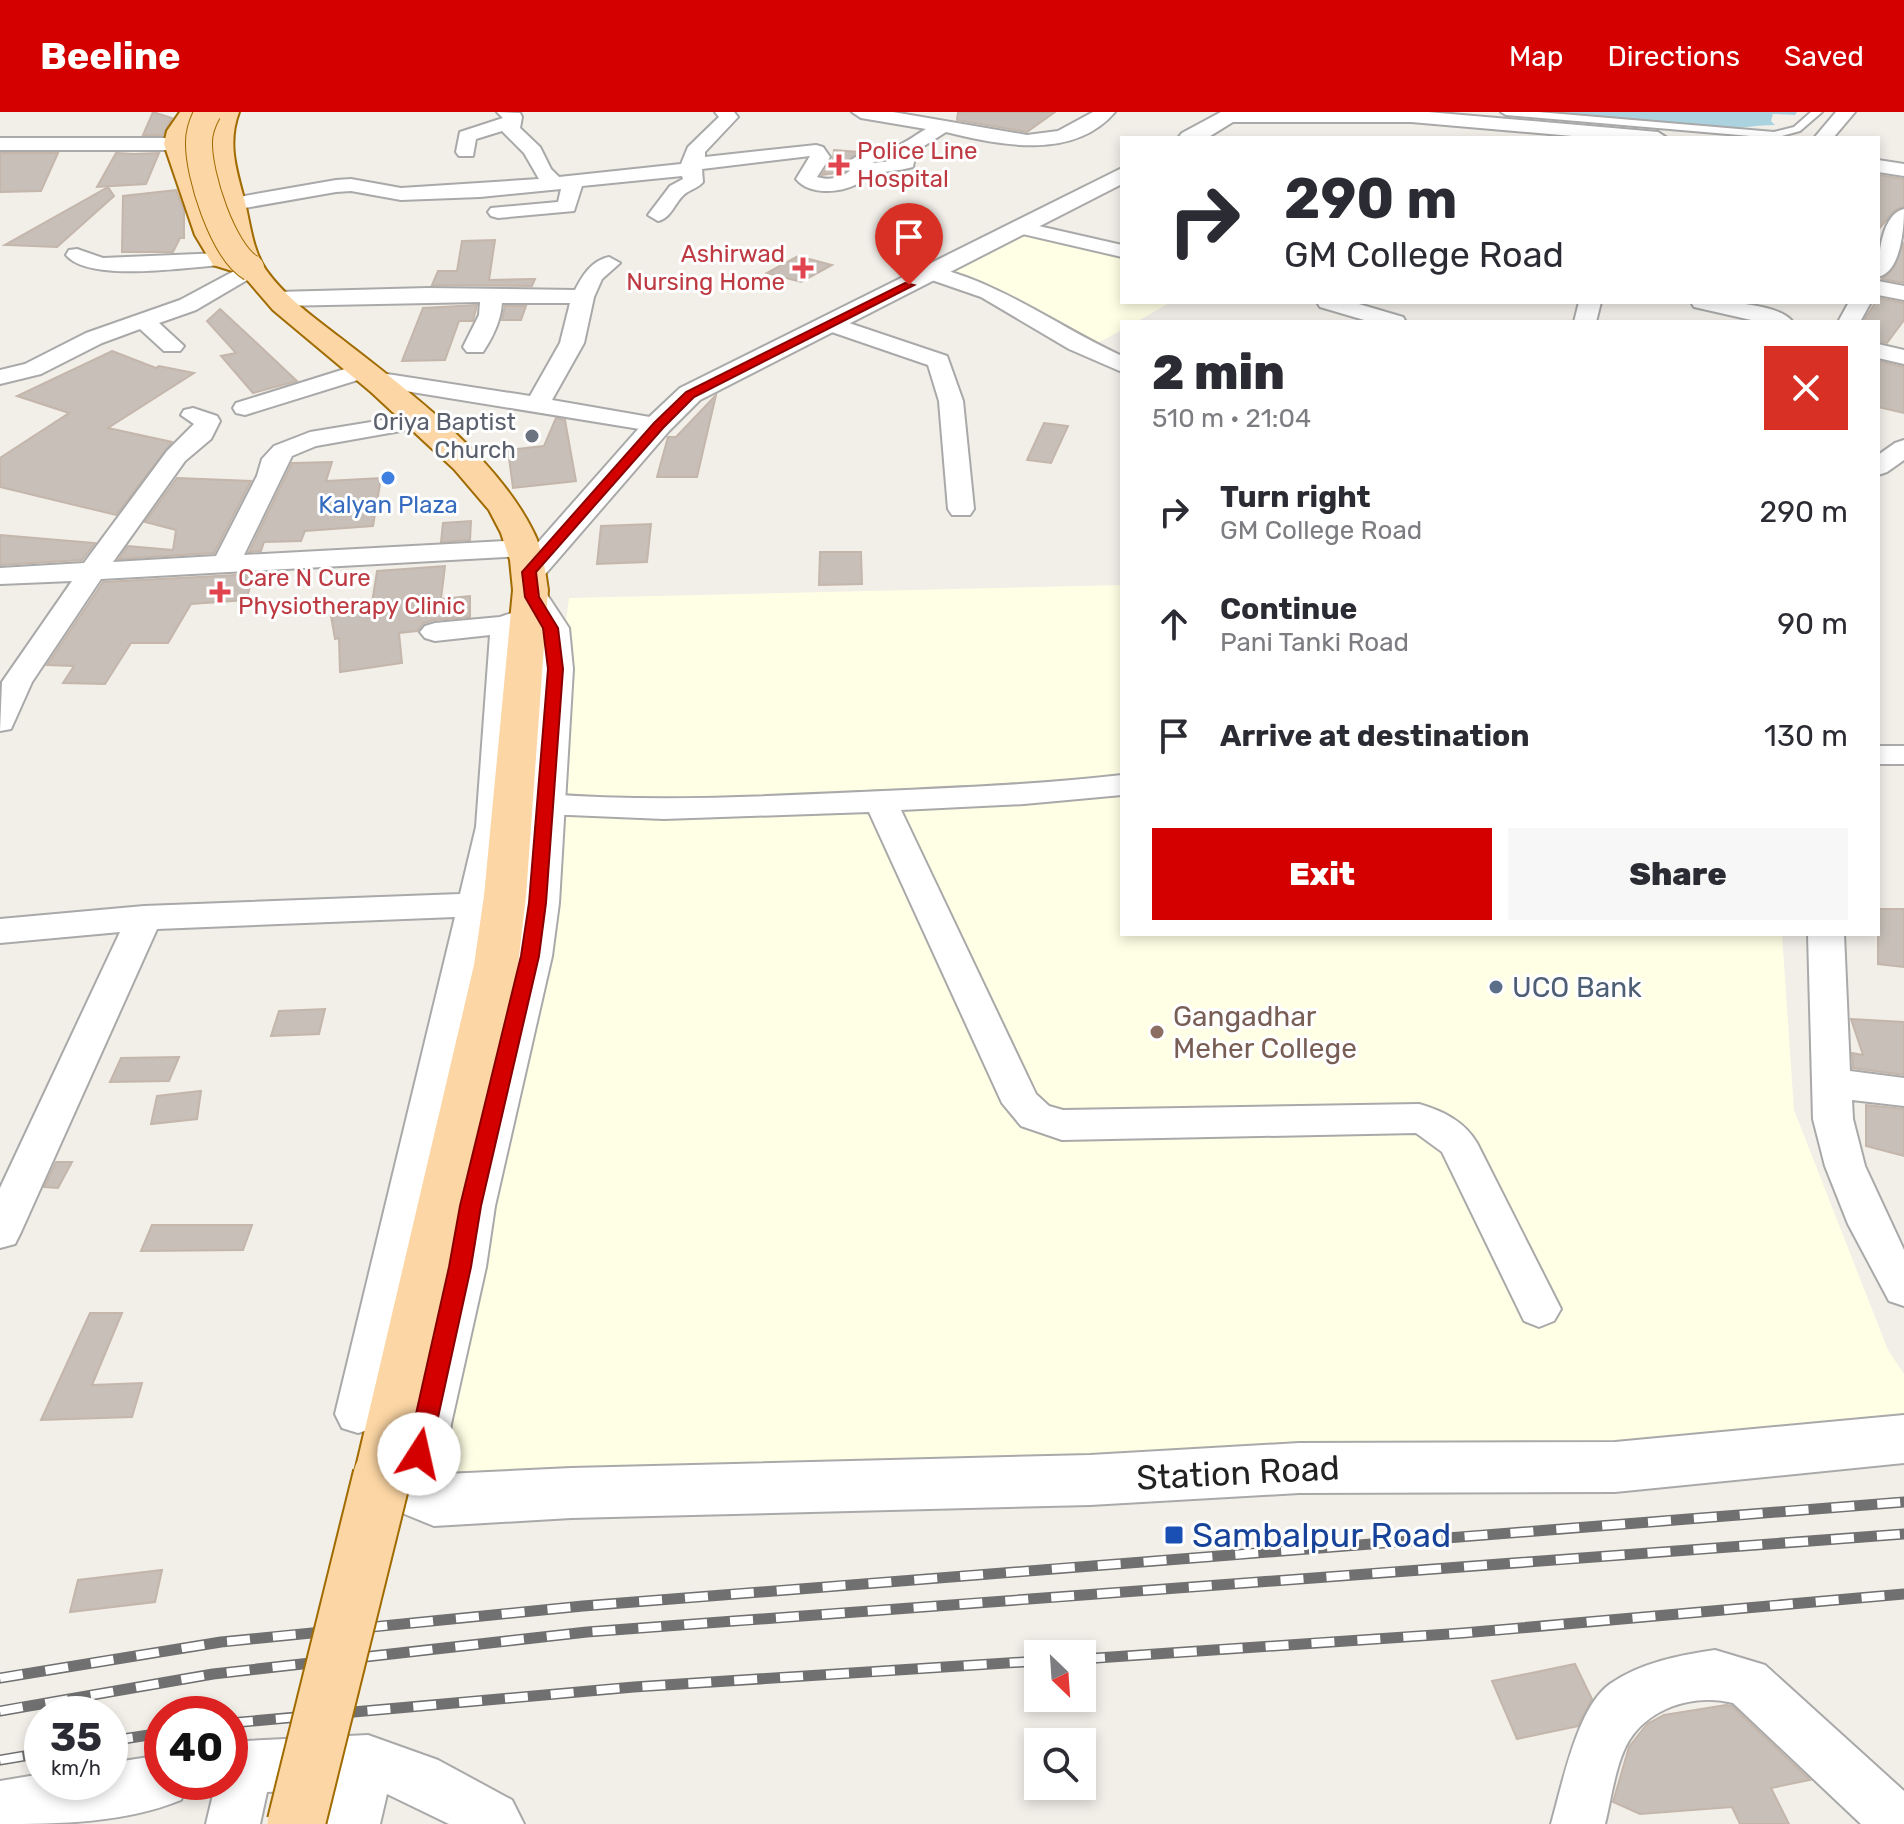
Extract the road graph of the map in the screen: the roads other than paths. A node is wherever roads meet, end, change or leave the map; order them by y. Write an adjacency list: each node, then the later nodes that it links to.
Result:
1 (191, 112): 20 (main road)
2 (208, 112): 39 (main road, bridge)
3 (228, 112): 21 (main road)
4 (724, 112): 24 (street)
5 (861, 112): 12 (street)
6 (1106, 112): 12 (street)
7 (1506, 112): 8 (lane)
8 (1817, 112)
9 (1846, 112): 18 (street)
10 (1310, 116): 13 (street); 14 (street); 16 (street)
11 (508, 117): 22 (street); 27 (street)
12 (934, 120): 24 (street)
13 (1227, 123): 15 (street)
14 (1557, 133): 17 (street)
15 (1195, 136)
16 (1340, 136)
17 (1618, 136)
18 (1825, 136)
19 (0, 144): 20 (street)
20 (176, 144): 21 (street); 30 (main road)
21 (220, 144): 29 (main road)
22 (466, 152)
23 (1880, 166): 25 (street)
24 (691, 167): 27 (street); 33 (street)
25 (1904, 170)
26 (1120, 176): 35 (street)
27 (564, 182): 28 (street); 31 (street)
28 (401, 194): 29 (street); 32 (street)
29 (234, 204): 30 (street); 39 (main road)
30 (199, 210): 39 (main road)
31 (483, 213)
32 (413, 214)
33 (658, 215)
34 (1904, 215): 40 (street)
35 (1021, 228): 36 (street); 41 (street)
36 (1120, 251)
37 (77, 255): 39 (street)
38 (609, 263): 45 (street)
39 (236, 264): 46 (main road); 51 (street)
40 (1880, 267)
41 (934, 273): 52 (street); 57 (street)
42 (1880, 288): 43 (street)
43 (1904, 293)
44 (491, 297): 45 (street); 46 (street); 54 (street)
45 (583, 297): 60 (street)
46 (277, 299): 58 (main road)
47 (1335, 304): 49 (street)
48 (1711, 310): 50 (street)
49 (1388, 320)
50 (1770, 320)
51 (144, 321): 53 (street); 59 (street)
52 (831, 324): 64 (street); 67 (street)
53 (172, 346)
54 (475, 347)
55 (1880, 351): 56 (street)
56 (1904, 357)
57 (1120, 364)
58 (369, 375): 60 (street); 61 (street); 63 (main road)
59 (0, 377)
60 (537, 406): 64 (street)
61 (245, 408)
62 (193, 415): 69 (street)
63 (420, 421): 68 (street); 71 (main road)
64 (658, 425): 71 (street)
65 (1904, 448): 66 (street)
66 (1880, 466)
67 (961, 509)
68 (225, 565): 69 (street); 71 (street)
69 (92, 572): 70 (street); 73 (street)
70 (0, 576)
71 (525, 597): 72 (street); 78 (street); 80 (street); 97 (main road, bridge)
72 (435, 632)
73 (0, 722)
74 (1880, 755): 75 (street)
75 (1904, 755)
76 (1120, 769): 78 (street)
77 (1120, 785): 79 (street)
78 (546, 791): 79 (street); 90 (street, Station Road)
79 (880, 801): 88 (street)
80 (477, 905): 81 (street); 89 (street)
81 (144, 918): 82 (street); 86 (street)
82 (0, 931)
83 (1826, 936): 84 (street)
84 (1831, 1083): 85 (street); 87 (street)
85 (1904, 1092)
86 (0, 1232)
87 (1904, 1289)
88 (1539, 1309)
89 (358, 1414)
90 (1904, 1439)
91 (368, 1761): 92 (street); 98 (street); 99 (street)
92 (248, 1767)
93 (144, 1784): 95 (street)
94 (235, 1800): 96 (street)
95 (0, 1808)
96 (233, 1824)
97 (296, 1824)
98 (353, 1824)
99 (497, 1824)
100 (1578, 1824): 101 (street)
101 (1900, 1824)

